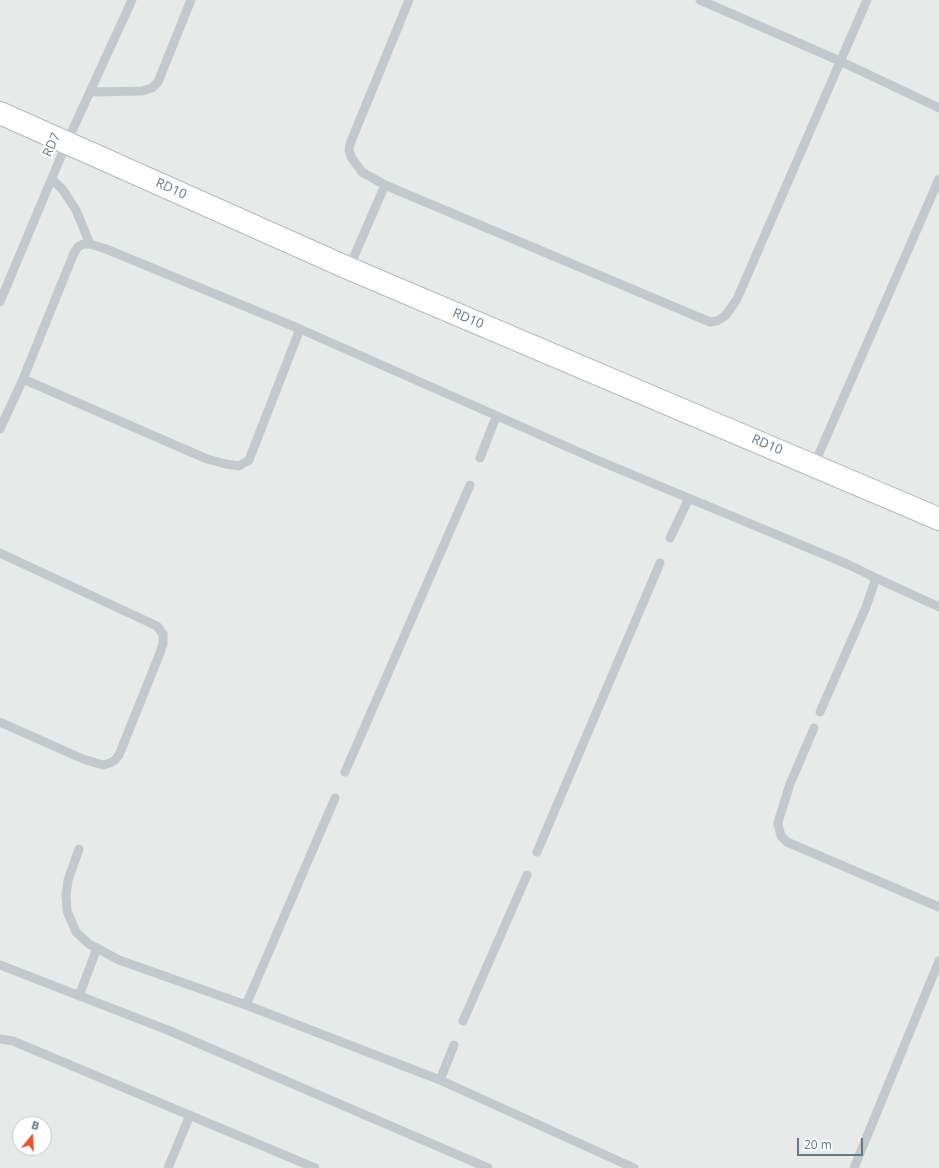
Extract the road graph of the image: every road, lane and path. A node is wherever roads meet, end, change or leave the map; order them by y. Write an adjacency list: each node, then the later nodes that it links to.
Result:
1 (132, 0): 7 (lane, RD7)
2 (191, 0): 7 (lane)
3 (409, 0): 13 (lane)
4 (700, 0): 6 (lane)
5 (867, 0): 6 (lane)
6 (840, 61): 8 (lane); 13 (lane)
7 (91, 92): 10 (lane, RD7)
8 (939, 108)
9 (0, 113): 10 (street, RD10)
10 (67, 142): 11 (lane, RD7); 15 (street, RD10)
11 (52, 179): 14 (lane); 16 (lane, RD7)
12 (939, 179): 22 (lane)
13 (386, 185): 15 (lane)
14 (90, 244): 17 (lane); 18 (lane)
15 (348, 268): 22 (street, RD10)
16 (0, 302)
17 (300, 329): 18 (lane); 19 (lane)
18 (23, 379): 20 (lane)
19 (496, 416): 21 (lane); 24 (lane)
20 (0, 429)
21 (480, 458)
22 (814, 465): 25 (street, RD10)
23 (470, 485): 34 (lane)
24 (689, 498): 26 (lane); 29 (lane)
25 (939, 519)
26 (670, 538)
27 (0, 553): 32 (lane)
28 (660, 563): 37 (lane)
29 (876, 578): 30 (lane); 31 (lane)
30 (939, 607)
31 (820, 712)
32 (0, 722)
33 (814, 728): 39 (lane)
34 (345, 772)
35 (335, 798): 44 (lane)
36 (79, 849): 40 (lane)
37 (537, 852)
38 (528, 875): 45 (lane)
39 (939, 907)
40 (97, 948): 43 (lane); 44 (lane)
41 (939, 960): 54 (lane)
42 (0, 965): 43 (lane)
43 (79, 996): 52 (lane)
44 (246, 1005): 48 (lane)
45 (463, 1021)
46 (0, 1039): 49 (lane)
47 (454, 1045): 48 (lane)
48 (440, 1080): 53 (lane)
49 (190, 1115): 50 (lane); 51 (lane)
50 (168, 1168)
51 (315, 1168)
52 (488, 1168)
53 (634, 1168)
54 (854, 1168)

